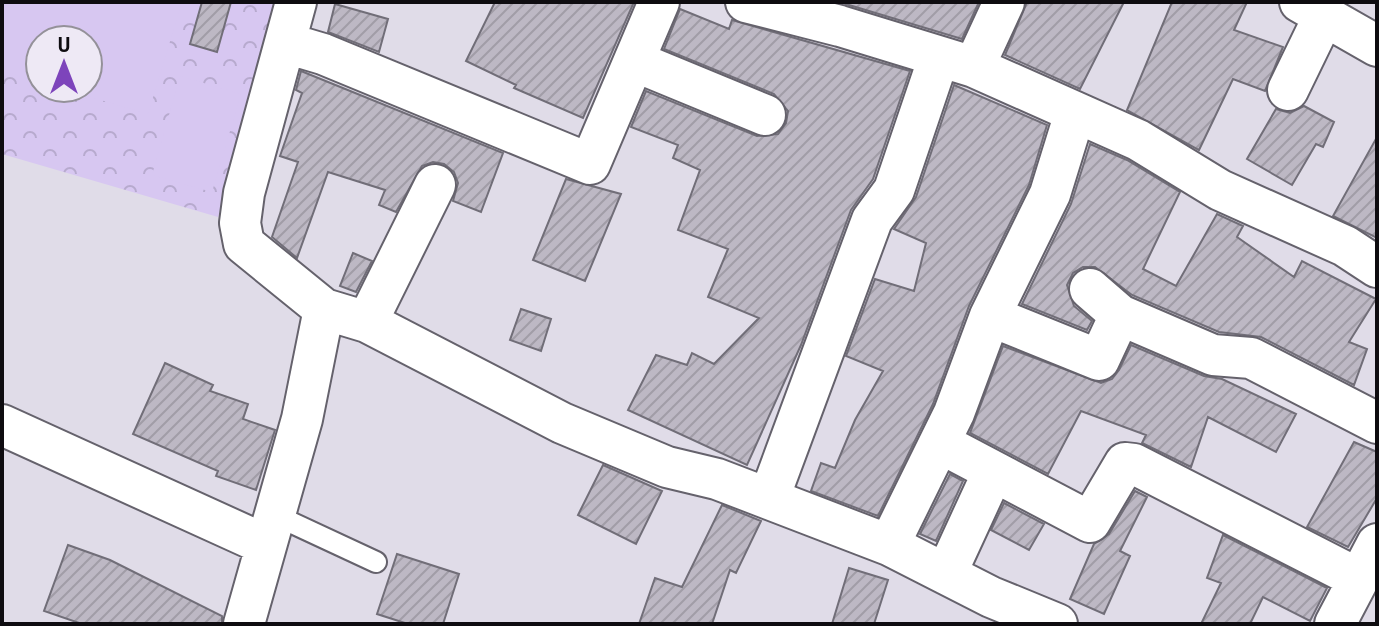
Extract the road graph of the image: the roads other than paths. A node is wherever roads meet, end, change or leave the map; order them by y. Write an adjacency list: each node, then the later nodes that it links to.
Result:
1 (296, 2): 6 (street)
2 (659, 2): 7 (street)
3 (746, 2): 8 (street)
4 (1004, 2): 8 (street)
5 (1340, 19): 9 (street)
6 (286, 43): 7 (street); 15 (street)
7 (634, 61): 11 (street)
8 (957, 62): 10 (street); 23 (street)
9 (1288, 90)
10 (1075, 113): 13 (street); 17 (street)
11 (765, 115)
12 (435, 185): 18 (street)
13 (1377, 267)
14 (1090, 289): 16 (street)
15 (324, 309): 18 (street); 24 (street)
16 (1120, 315): 17 (street); 19 (street)
17 (990, 316): 21 (street)
18 (367, 322): 23 (street)
19 (1377, 423)
20 (2, 425): 24 (street)
21 (940, 443): 22 (street); 25 (street)
22 (993, 472): 26 (street); 28 (street)
23 (769, 498): 25 (street)
24 (271, 530): 27 (lane); 29 (street)
25 (889, 545): 26 (street)
26 (954, 556): 30 (street)
27 (376, 562)
28 (1368, 562): 31 (street)
29 (244, 624)
30 (1057, 624)
31 (1335, 624)

